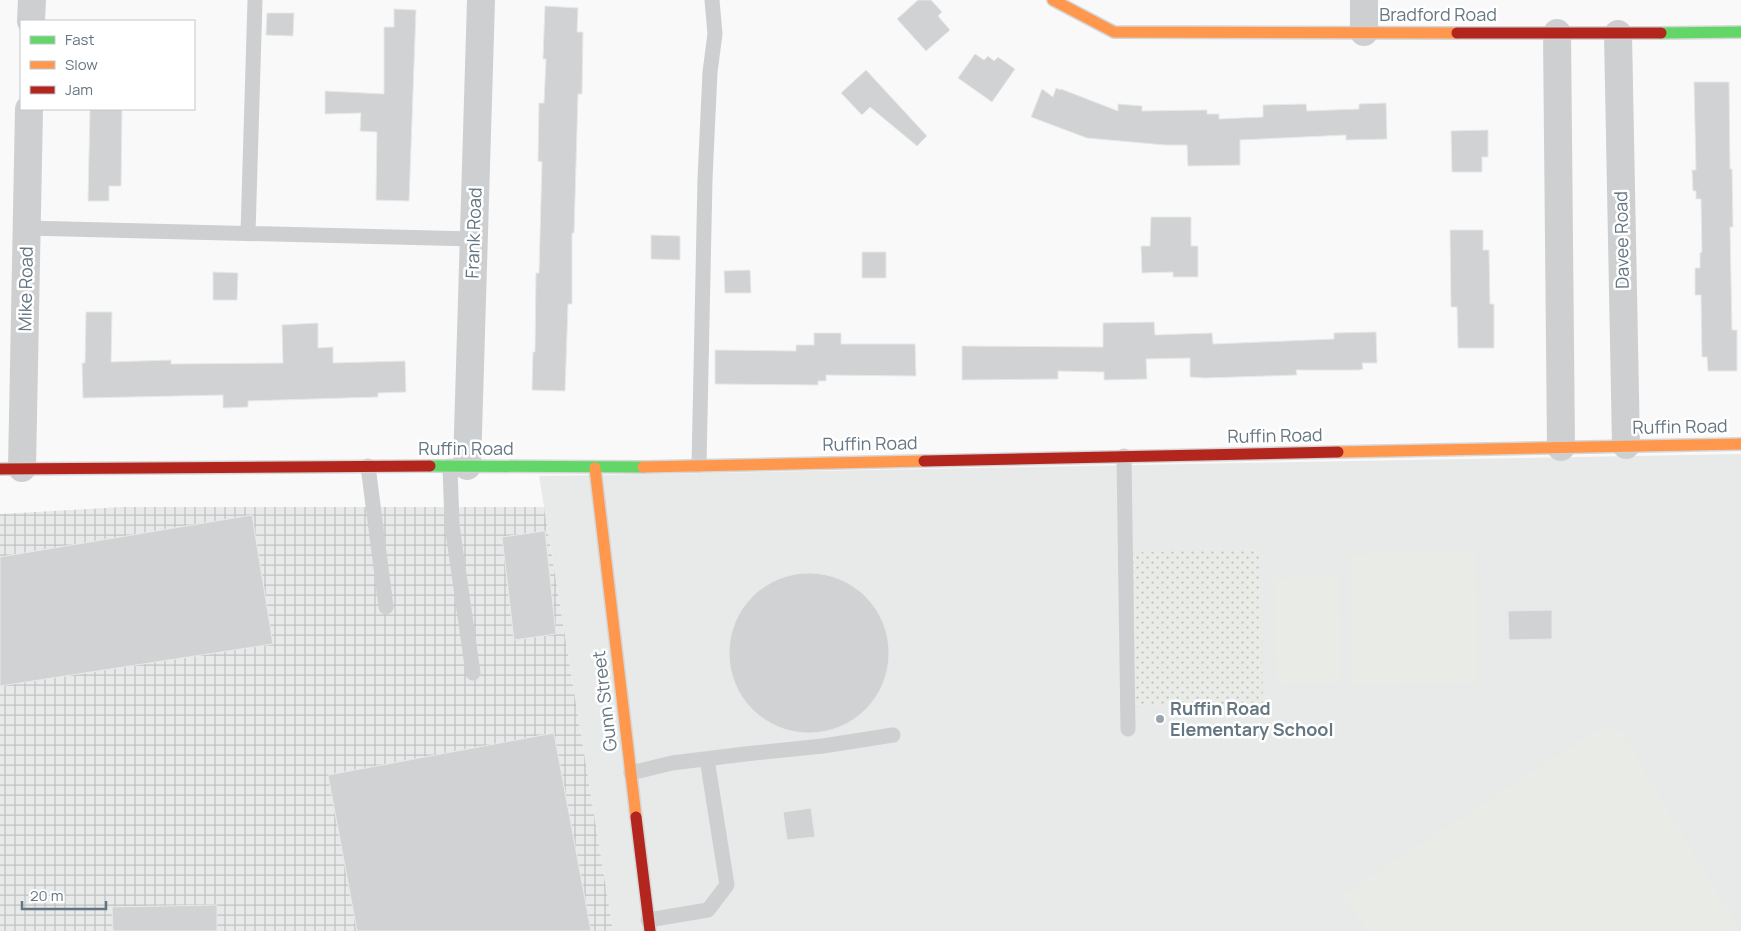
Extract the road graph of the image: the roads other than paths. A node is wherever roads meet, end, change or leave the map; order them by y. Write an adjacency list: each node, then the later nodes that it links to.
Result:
1 (32, 0): 7 (street)
2 (255, 0): 14 (lane)
3 (482, 0): 15 (street, Frank Road)
4 (712, 0): 20 (lane)
5 (1053, 0): 8 (street, Bradford Road)
6 (1364, 0): 8 (street)
7 (31, 20)
8 (1364, 32): 10 (street, Bradford Road)
9 (1741, 32): 11 (street, Bradford Road)
10 (1557, 33): 11 (street, Bradford Road); 18 (street)
11 (1618, 34): 17 (street, Davee Road)
12 (30, 110): 13 (street, Mike Road)
13 (27, 228): 14 (lane); 24 (street, Mike Road)
14 (248, 233): 15 (lane)
15 (474, 239): 22 (street, Frank Road)
16 (1741, 444): 17 (street, Ruffin Road)
17 (1626, 445): 18 (street, Ruffin Road)
18 (1561, 447): 19 (street, Ruffin Road)
19 (1124, 456): 20 (street, Ruffin Road); 27 (lane)
20 (699, 465): 23 (street, Ruffin Road)
21 (368, 466): 22 (street, Ruffin Road); 24 (street, Ruffin Road); 25 (lane)
22 (459, 466): 23 (street, Ruffin Road); 26 (lane)
23 (595, 468): 30 (street, Gunn Street)
24 (11, 469)
25 (386, 607)
26 (473, 673)
27 (1128, 729)
28 (892, 735): 29 (lane)
29 (707, 759): 30 (lane); 31 (lane)
30 (631, 773): 31 (street, Gunn Street)
31 (649, 925)

